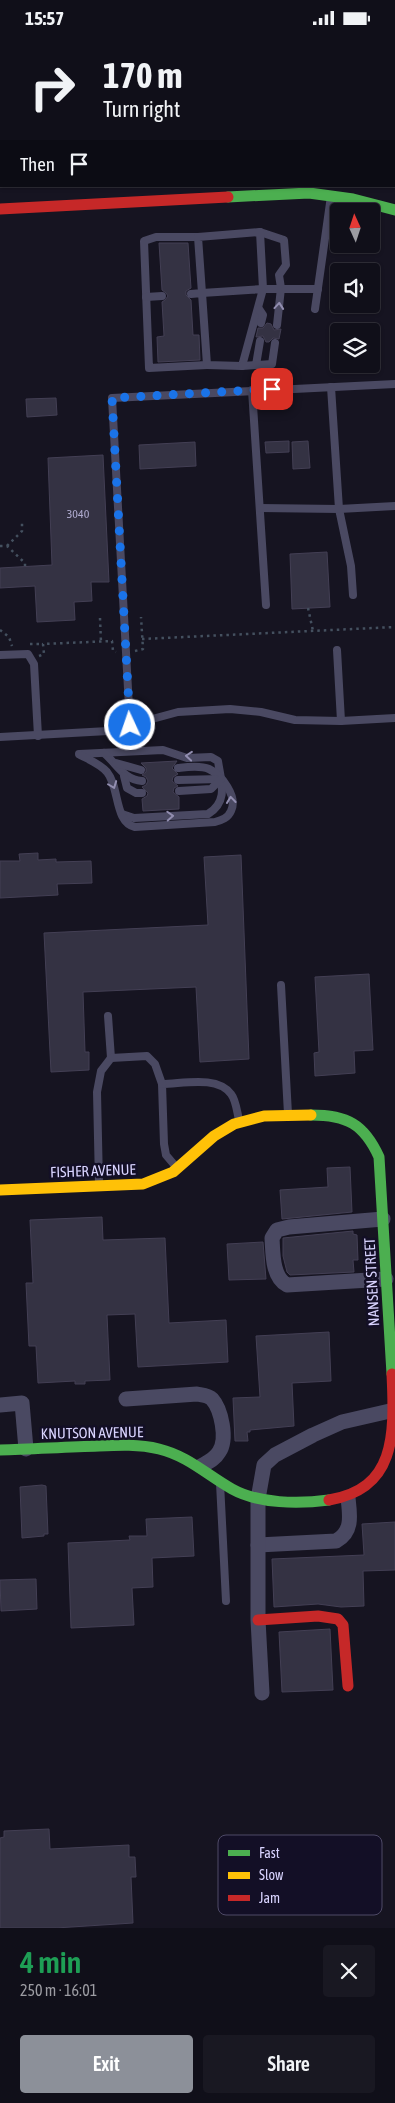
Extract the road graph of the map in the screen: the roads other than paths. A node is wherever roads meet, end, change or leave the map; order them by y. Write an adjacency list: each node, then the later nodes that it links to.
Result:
1 (331, 190): 2 (street); 3 (street); 8 (lane)
2 (0, 209)
3 (395, 210)
4 (260, 233): 5 (lane); 6 (lane); 7 (lane)
5 (198, 237): 9 (lane); 12 (lane)
6 (280, 288): 7 (lane); 8 (lane); 16 (lane, one-way to 6)
7 (263, 289): 9 (lane); 13 (lane)
8 (318, 289): 14 (lane)
9 (202, 293): 10 (lane); 19 (lane)
10 (191, 294)
11 (162, 296): 12 (lane)
12 (146, 297): 19 (lane)
13 (259, 309): 15 (lane); 21 (lane)
14 (315, 309)
15 (261, 323)
16 (277, 325)
17 (260, 341): 20 (lane)
18 (276, 343): 20 (lane)
19 (207, 365): 21 (lane)
20 (256, 365): 21 (lane)
21 (242, 366)
22 (395, 384): 23 (lane)
23 (331, 387): 24 (lane); 27 (lane)
24 (252, 391): 26 (lane); 34 (lane)
25 (395, 505): 27 (lane)
26 (260, 508): 27 (lane); 29 (lane)
27 (338, 509): 28 (lane)
28 (353, 595)
29 (266, 605)
30 (337, 650): 33 (lane)
31 (3, 653): 35 (lane)
32 (395, 718): 33 (lane)
33 (341, 721): 34 (lane)
34 (130, 725): 35 (lane)
35 (38, 736): 36 (lane)
36 (0, 737)
37 (104, 753): 38 (lane); 42 (lane, one-way to 37); 47 (lane, one-way to 47)
38 (116, 763): 40 (lane); 41 (lane)
39 (178, 768): 42 (lane)
40 (141, 770)
41 (124, 776): 44 (lane); 46 (lane)
42 (221, 779): 43 (lane); 45 (lane); 47 (lane, one-way to 42); 47 (lane, one-way to 42)
43 (178, 780)
44 (142, 781)
45 (179, 791)
46 (142, 793)
47 (122, 814)
48 (281, 985): 52 (lane)
49 (108, 1016): 50 (lane)
50 (111, 1058): 51 (lane); 56 (lane)
51 (162, 1084): 54 (lane); 55 (lane)
52 (288, 1116): 53 (street, FISHER AVENUE); 54 (street, FISHER AVENUE)
53 (346, 1119): 58 (street, NANSEN STREET)
54 (240, 1122): 55 (street, FISHER AVENUE)
55 (177, 1168): 56 (street, FISHER AVENUE)
56 (99, 1186): 57 (street, FISHER AVENUE)
57 (0, 1190)
58 (383, 1219): 59 (street, NANSEN STREET); 59 (street)
59 (386, 1279): 60 (street, NANSEN STREET)
60 (393, 1366): 63 (street, NANSEN STREET)
61 (126, 1399): 67 (street)
62 (0, 1405): 64 (street)
63 (394, 1410): 66 (street, NANSEN STREET); 70 (street)
64 (26, 1449): 65 (street, KNUTSON AVENUE); 67 (street, KNUTSON AVENUE)
65 (0, 1450)
66 (392, 1458): 69 (street, KNUTSON AVENUE)
67 (201, 1467): 68 (street, KNUTSON AVENUE)
68 (220, 1480): 70 (street, KNUTSON AVENUE); 72 (lane)
69 (348, 1498): 70 (street, KNUTSON AVENUE); 71 (street)
70 (258, 1499): 71 (street)
71 (258, 1545): 73 (street)
72 (226, 1601)
73 (258, 1620): 74 (street); 75 (street)
74 (348, 1686)
75 (262, 1693)

